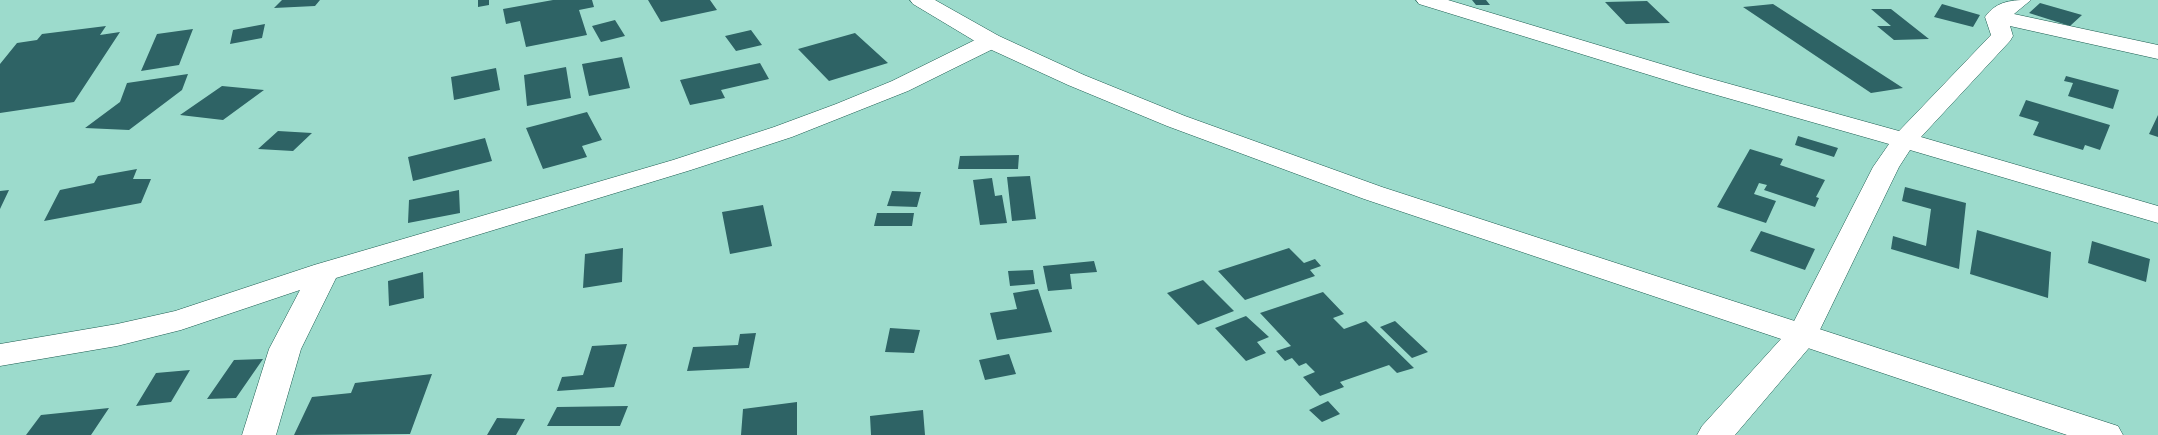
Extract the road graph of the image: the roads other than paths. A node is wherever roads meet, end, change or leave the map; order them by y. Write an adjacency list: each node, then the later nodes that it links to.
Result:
1 (920, 0): 5 (street)
2 (1426, 0): 7 (street)
3 (2021, 0): 4 (street)
4 (1996, 17): 6 (street); 7 (street)
5 (990, 41): 9 (street); 10 (street)
6 (2158, 52)
7 (1904, 141): 8 (street); 10 (street)
8 (2158, 215)
9 (324, 272): 11 (street); 12 (street)
10 (1802, 335): 13 (street); 14 (street)
11 (0, 355)
12 (259, 435)
13 (1714, 435)
14 (2106, 435)

